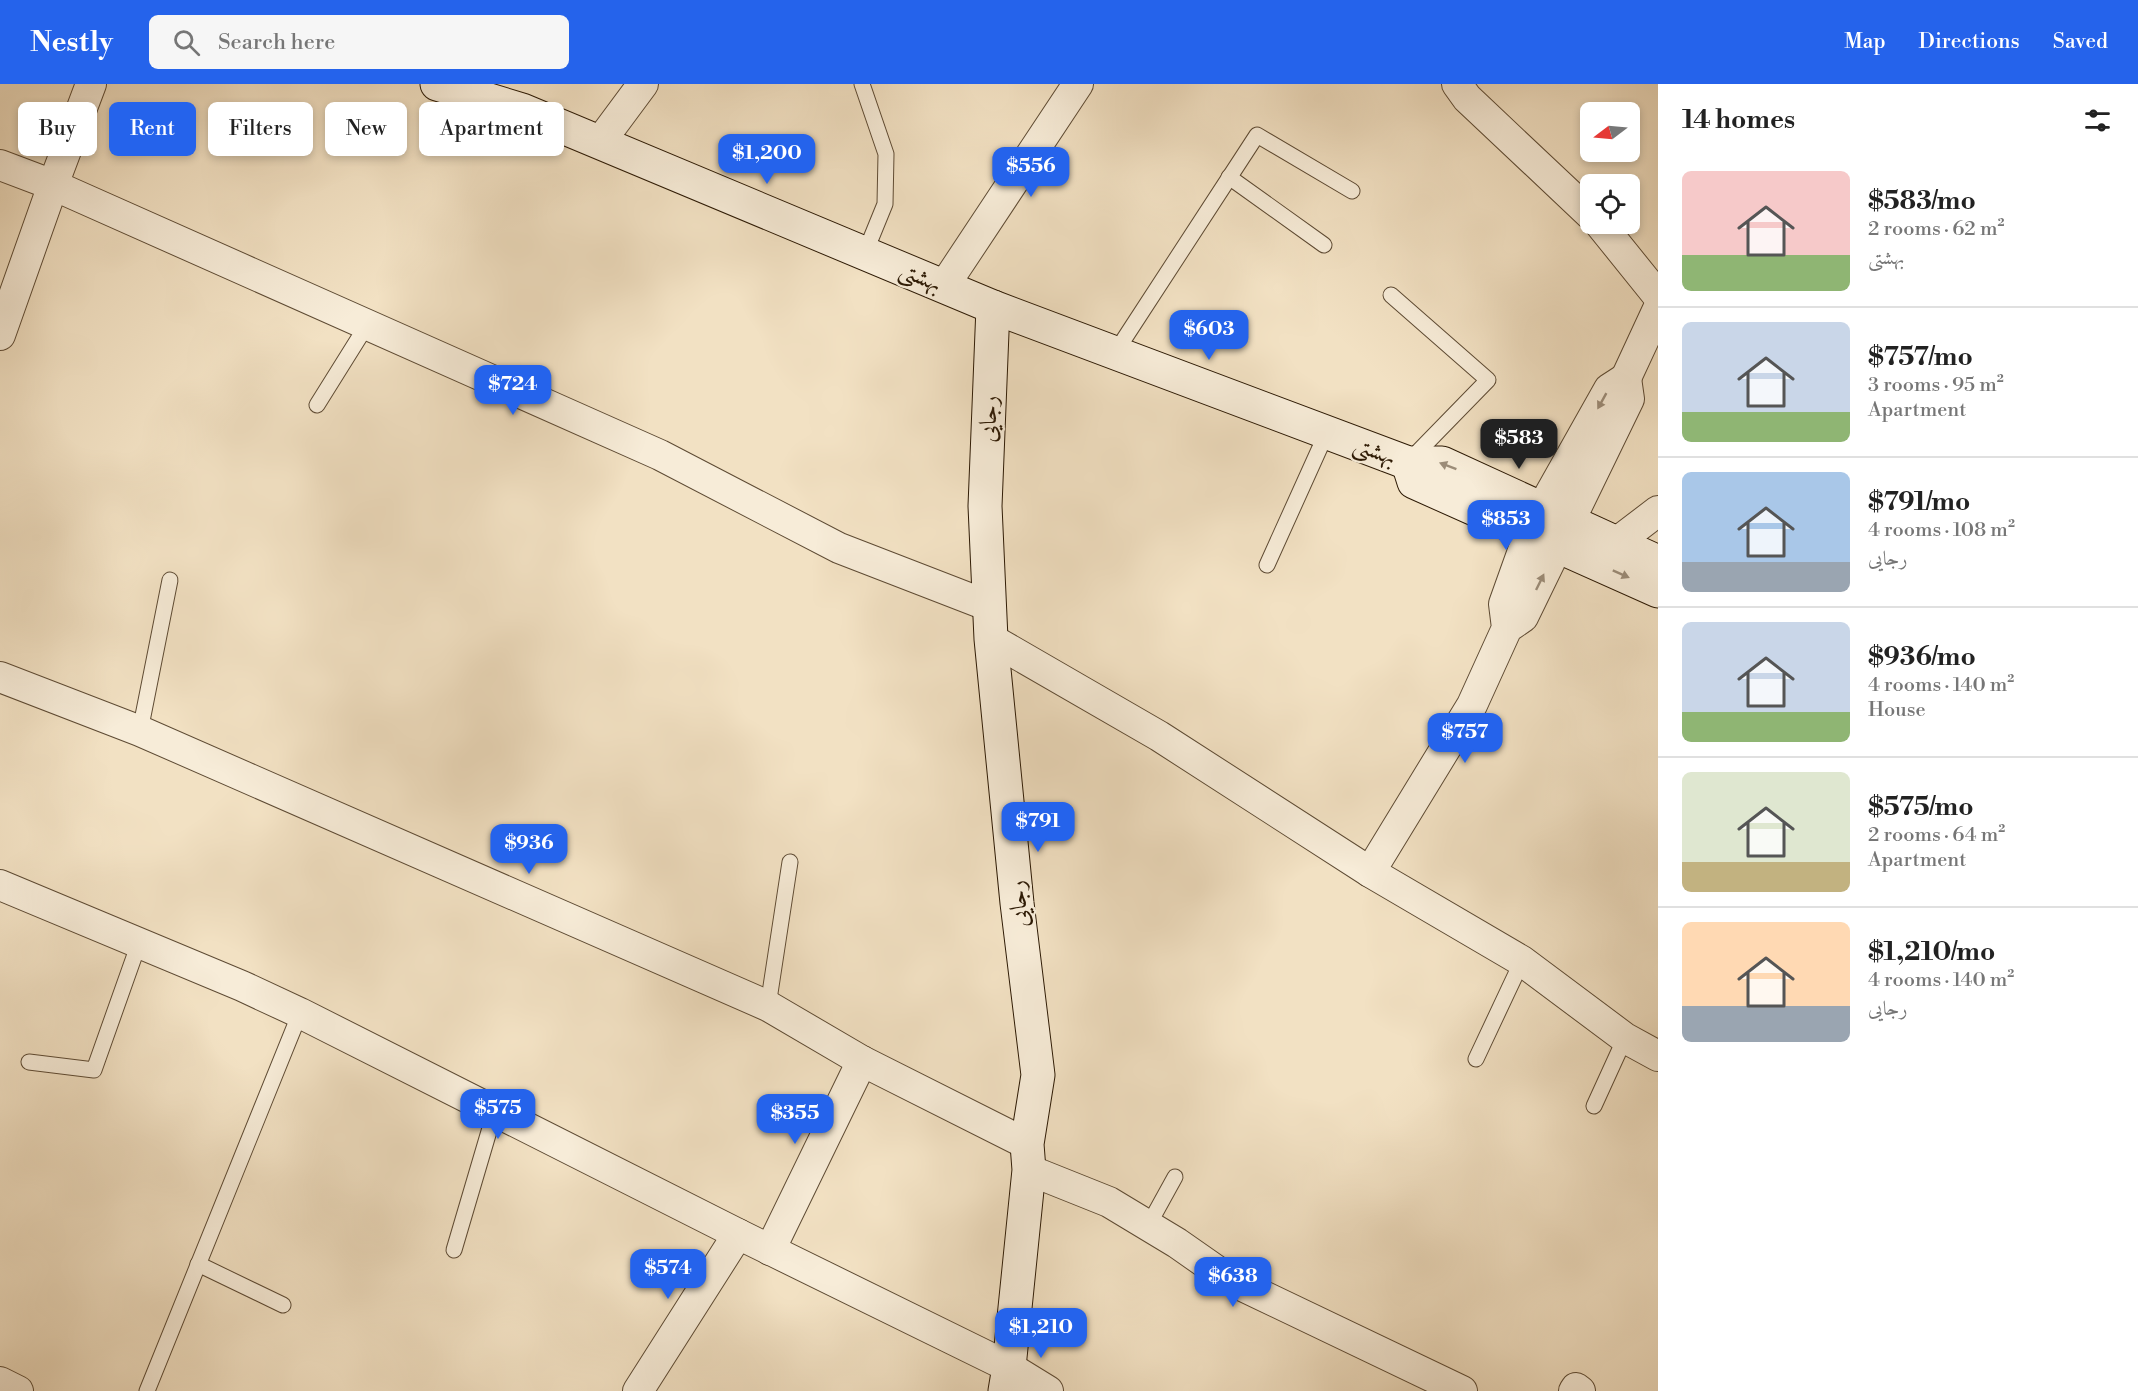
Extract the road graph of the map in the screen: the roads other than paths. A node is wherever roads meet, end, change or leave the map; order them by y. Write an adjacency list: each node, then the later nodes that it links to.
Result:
1 (91, 84): 14 (street)
2 (437, 84): 8 (street, بهشتی)
3 (500, 84): 9 (street)
4 (643, 84): 11 (street)
5 (862, 84): 19 (lane)
6 (1077, 84): 20 (street)
7 (1457, 84): 16 (street)
8 (496, 102)
9 (515, 102)
10 (564, 127): 11 (street, بهشتی)
11 (600, 142): 19 (street, بهشتی)
12 (0, 165): 14 (street)
13 (1229, 177): 15 (lane); 18 (lane); 27 (lane)
14 (52, 185): 25 (street); 26 (street)
15 (1352, 191)
16 (1580, 205)
17 (1608, 234): 22 (street)
18 (1324, 245)
19 (866, 253): 20 (street, بهشتی)
20 (944, 286): 23 (street, بهشتی)
21 (1391, 295): 30 (lane)
22 (1658, 296)
23 (993, 307): 27 (street, بهشتی); 38 (street, رجایی)
24 (1658, 309): 32 (street)
25 (367, 325): 28 (lane); 38 (street)
26 (0, 335)
27 (1115, 353): 29 (street, بهشتی)
28 (317, 405)
29 (1327, 432): 30 (street, بهشتی); 35 (lane)
30 (1408, 462): 32 (street)
31 (1658, 510): 33 (street)
32 (1550, 527): 33 (street); 37 (street, one-way to 37); 43 (street)
33 (1616, 543): 34 (street)
34 (1658, 562)
35 (1268, 565)
36 (170, 580): 41 (lane)
37 (1658, 591)
38 (989, 606): 39 (street, رجایی)
39 (991, 639): 43 (street); 56 (street, رجایی)
40 (0, 677): 41 (street)
41 (140, 731): 47 (street)
42 (790, 862): 47 (lane)
43 (1370, 872): 46 (street)
44 (0, 885): 45 (street)
45 (139, 943): 48 (street); 53 (lane)
46 (1522, 961): 49 (street); 51 (lane)
47 (768, 1006): 52 (street)
48 (300, 1013): 55 (street); 62 (lane)
49 (1625, 1038): 50 (street); 54 (lane)
50 (1658, 1056)
51 (1476, 1059)
52 (862, 1061): 56 (street); 61 (street)
53 (29, 1062)
54 (1594, 1106)
55 (495, 1111): 59 (street); 60 (lane)
56 (1028, 1157): 58 (street); 64 (street, رجایی)
57 (1175, 1177): 58 (lane)
58 (1148, 1226): 70 (street)
59 (738, 1234): 61 (street); 68 (street)
60 (454, 1250)
61 (770, 1250): 64 (street)
62 (198, 1264): 63 (lane); 67 (lane)
63 (283, 1305)
64 (1007, 1379): 69 (street)
65 (0, 1382): 66 (street)
66 (18, 1391)
67 (147, 1391)
68 (638, 1391)
69 (1048, 1391)
70 (1462, 1391)
71 (1574, 1391): 72 (street)
72 (1580, 1391)

